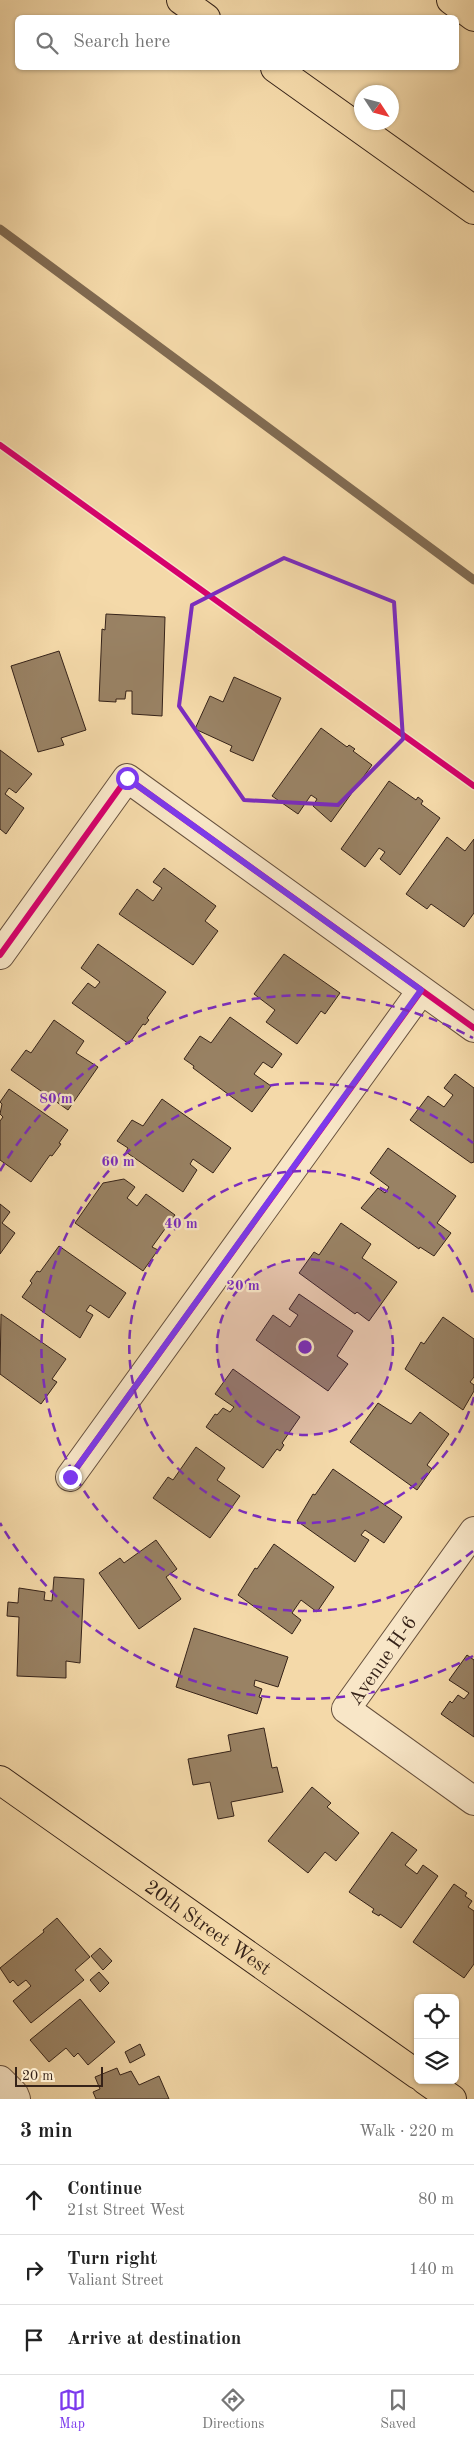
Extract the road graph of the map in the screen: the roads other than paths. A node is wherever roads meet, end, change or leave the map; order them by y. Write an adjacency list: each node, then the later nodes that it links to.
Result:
1 (181, 0): 3 (main road)
2 (451, 0): 4 (main road)
3 (202, 15)
4 (474, 17)
5 (278, 70): 6 (main road)
6 (474, 210)
7 (0, 955): 8 (street)
8 (421, 990): 9 (street); 10 (street)
9 (474, 1028)
10 (70, 1477)
11 (474, 1531): 13 (street, Avenue H-6)
12 (0, 1780): 14 (main road, 20th Street West)
13 (474, 1801)
14 (414, 2072)
15 (0, 2080): 17 (street)
16 (431, 2084): 18 (main road)
17 (16, 2099)
18 (452, 2099)

